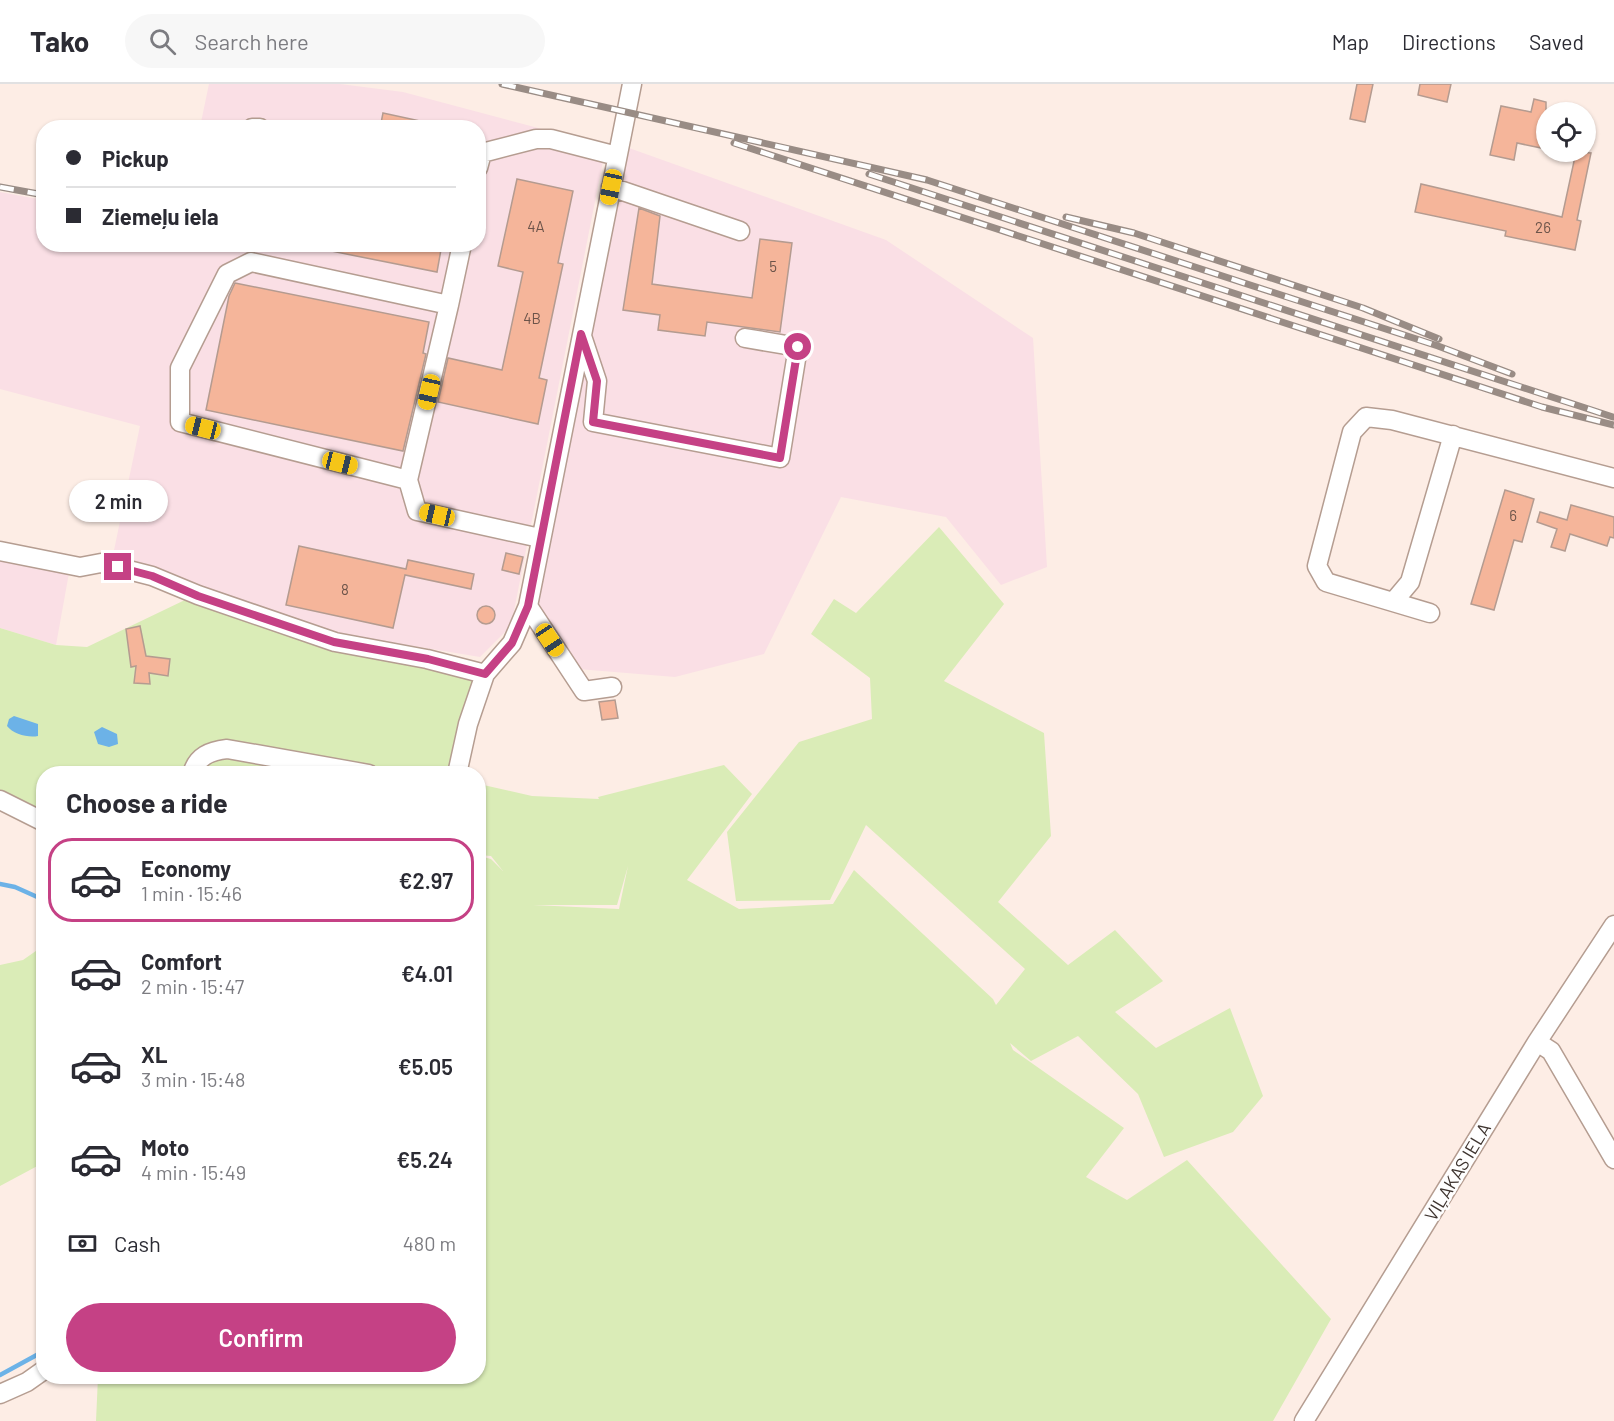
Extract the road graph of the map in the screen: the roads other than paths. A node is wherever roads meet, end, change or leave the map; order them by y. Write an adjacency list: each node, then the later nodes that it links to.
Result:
1 (632, 84): 3 (street)
2 (486, 152): 3 (street)
3 (617, 156): 4 (street)
4 (611, 187): 5 (street); 8 (street)
5 (740, 231)
6 (460, 252): 7 (street)
7 (449, 304): 12 (street); 12 (street)
8 (581, 334): 9 (street); 13 (street)
9 (745, 338)
10 (1453, 435): 11 (street); 15 (street); 15 (street)
11 (1614, 478)
12 (408, 480): 13 (street)
13 (540, 538): 16 (street)
14 (0, 551): 18 (street)
15 (1394, 601): 17 (street)
16 (528, 606): 18 (street); 19 (street)
17 (1430, 613)
18 (485, 674): 22 (street)
19 (612, 687)
20 (195, 766): 21 (street)
21 (324, 766)
22 (456, 766)
23 (0, 800): 24 (street)
24 (36, 818)
25 (1614, 925): 26 (street, VIĻAKAS IELA)
26 (1537, 1042): 27 (street); 30 (street, VIĻAKAS IELA)
27 (1614, 1159)
28 (36, 1376): 29 (street)
29 (0, 1394)
30 (1313, 1418)

